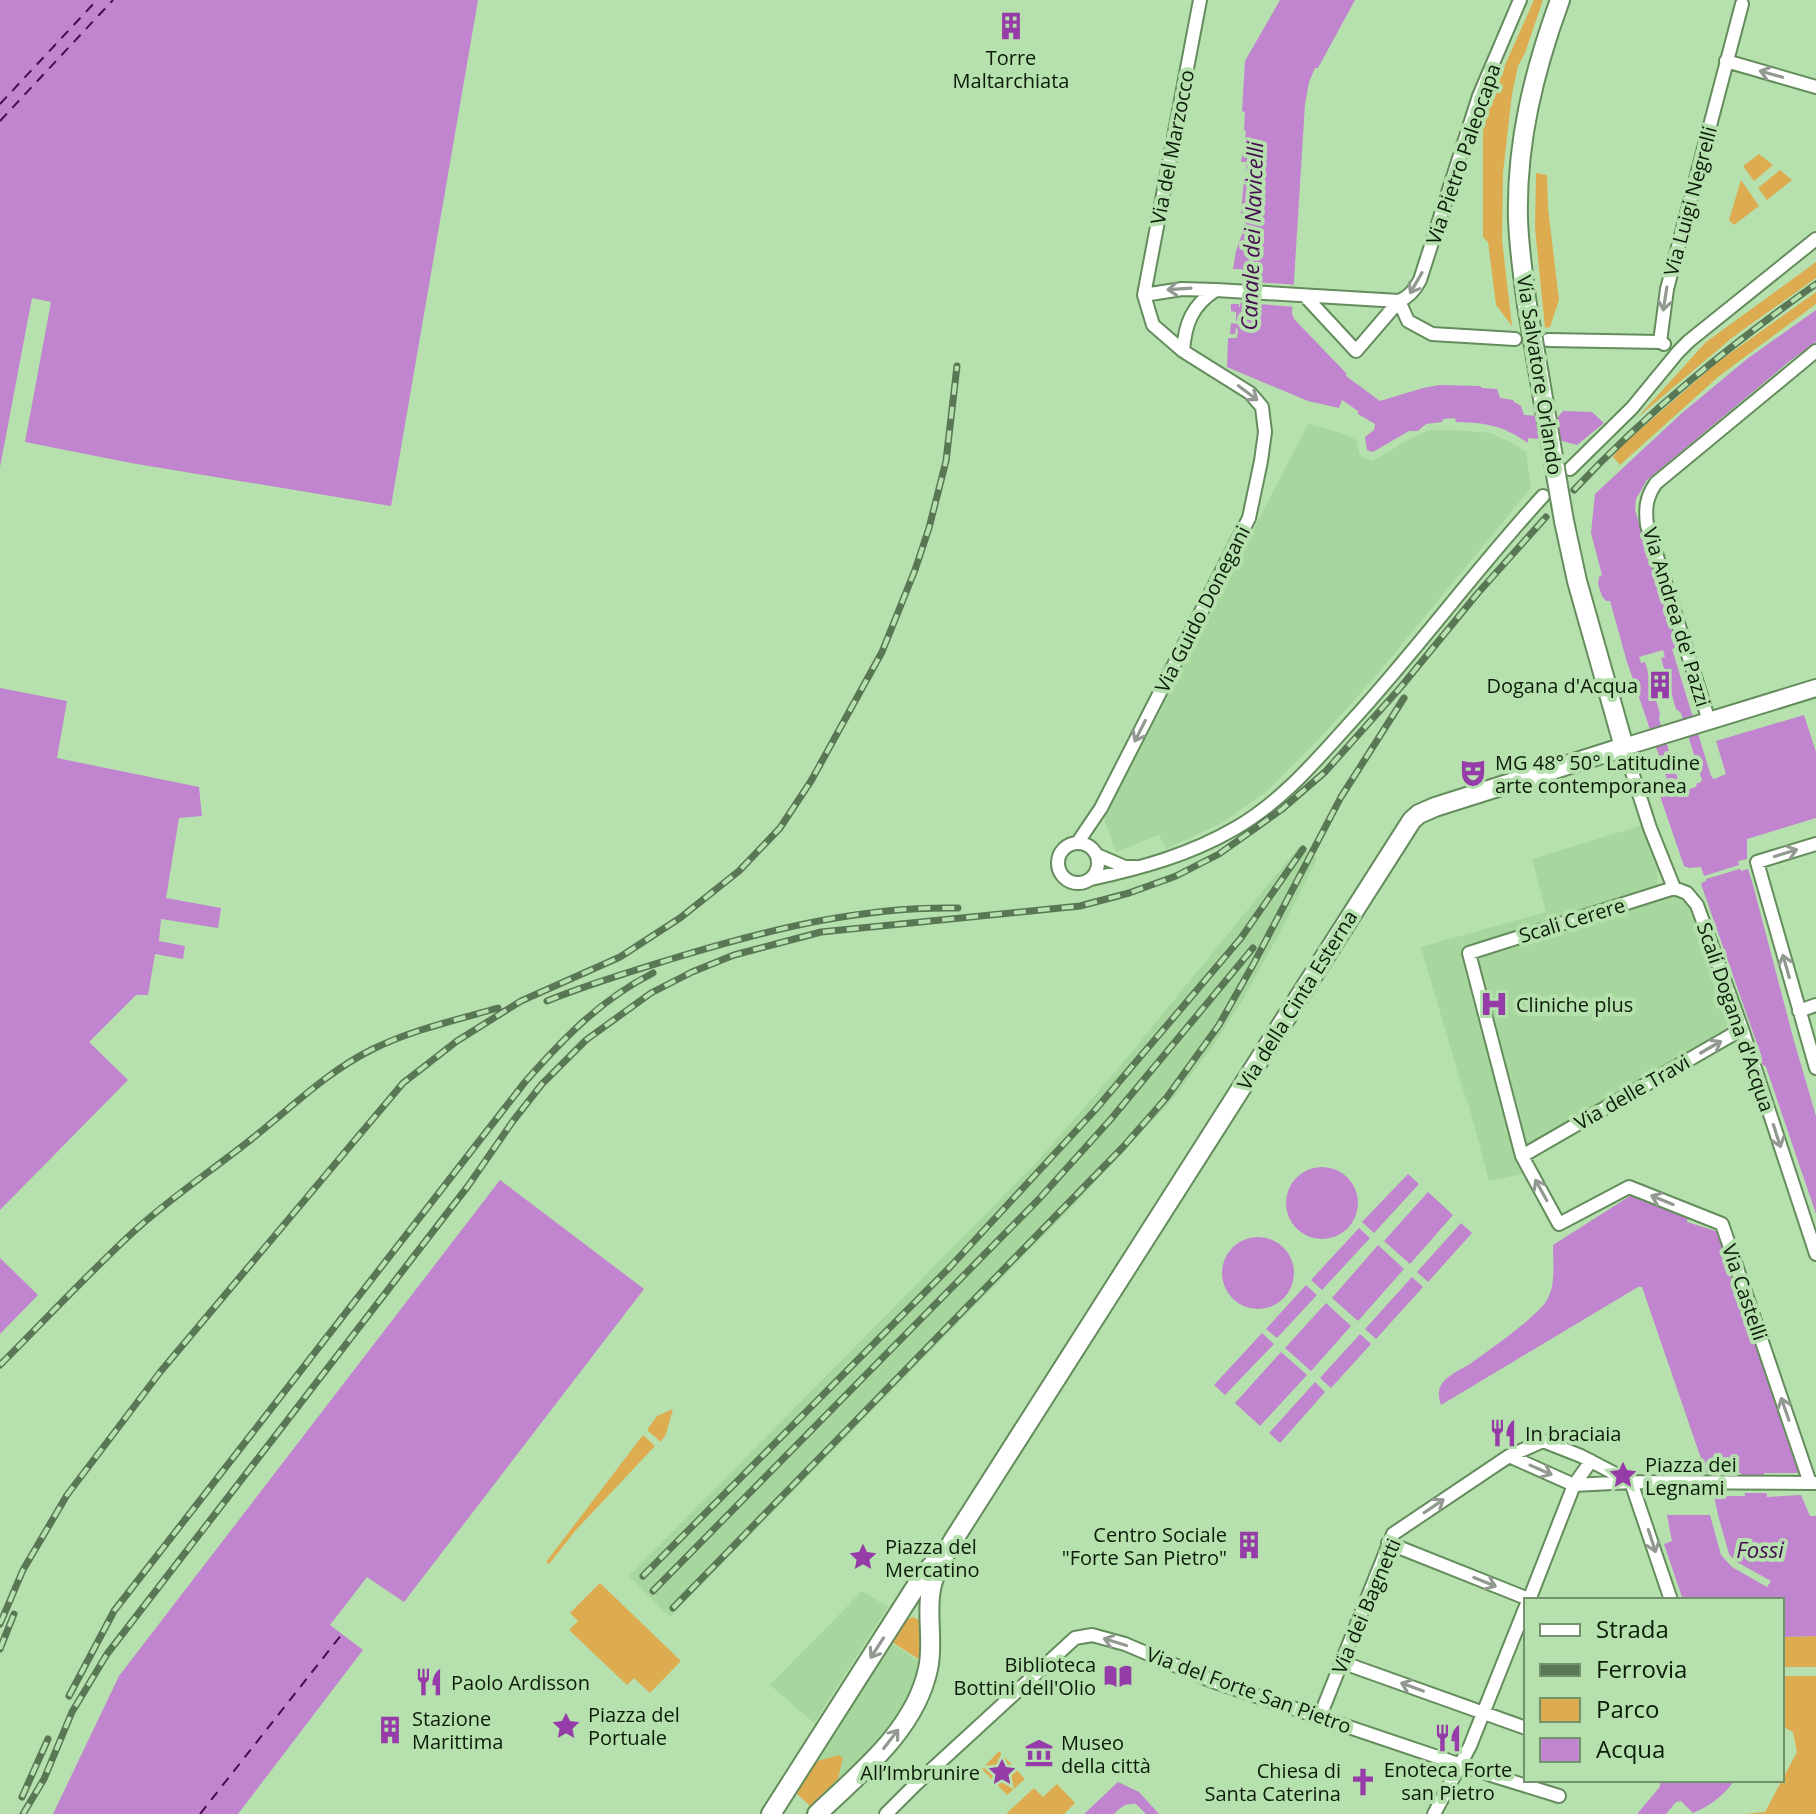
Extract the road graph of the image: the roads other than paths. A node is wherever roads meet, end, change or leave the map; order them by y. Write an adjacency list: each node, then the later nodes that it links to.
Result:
1 (1200, 0): 9 (street, Via del Marzocco)
2 (1520, 0): 11 (street, Via Pietro Paleocapa, one-way to 11)
3 (1560, 0): 22 (main road, Via Salvatore Orlando, bridge)
4 (1742, 4): 5 (street, Via Luigi Negrelli)
5 (1726, 61): 6 (street, one-way to 5); 14 (street, Via Luigi Negrelli, one-way to 14)
6 (1816, 87)
7 (1816, 239): 17 (street)
8 (1216, 290): 9 (street, one-way to 9); 10 (street); 15 (street)
9 (1144, 295): 15 (street)
10 (1305, 296): 11 (street); 11 (street)
11 (1399, 301): 12 (street)
12 (1515, 339)
13 (1548, 340): 14 (street)
14 (1660, 342): 17 (street)
15 (1183, 351): 23 (street, Via Guido Donegani, one-way to 23)
16 (1816, 351): 21 (street, Via Andrea de' Pazzi)
17 (1678, 352): 18 (street)
18 (1570, 469)
19 (1543, 496): 26 (street)
20 (1816, 688): 21 (street, Via della Cinta Esterna)
21 (1709, 721): 22 (street, Via della Cinta Esterna)
22 (1624, 747): 28 (street, Scali Dogana d'Acqua); 40 (main road, Via della Cinta Esterna)
23 (1078, 842): 25 (street); 27 (street)
24 (1816, 844): 30 (street, one-way to 24)
25 (1097, 855): 26 (street); 27 (street)
26 (1138, 868): 27 (street)
27 (1091, 879)
28 (1674, 888): 31 (street, Scali Dogana d'Acqua); 33 (street, Scali Cerere)
29 (1816, 1005): 30 (street)
30 (1799, 1011): 32 (street)
31 (1742, 1029): 33 (street, Via delle Travi, one-way to 31); 34 (street, Scali Dogana d'Acqua, one-way to 34)
32 (1816, 1068)
33 (1522, 1156): 38 (street, Via Castelli, one-way to 33)
34 (1816, 1254)
35 (1509, 1456): 36 (street); 39 (street, one-way to 39); 41 (street, Via dei Bagnetti, one-way to 35)
36 (1591, 1461): 37 (street); 39 (street)
37 (1631, 1482): 38 (street); 39 (street); 44 (street, one-way to 44)
38 (1810, 1483)
39 (1574, 1485): 43 (street)
40 (954, 1539): 45 (main road, Via della Cinta Esterna); 47 (main road, Via della Cinta Esterna)
41 (1388, 1543): 42 (street, one-way to 42); 48 (street, Via dei Bagnetti)
42 (1525, 1598)
43 (1531, 1598)
44 (1670, 1598)
45 (901, 1610): 47 (street); 54 (main road, Via della Cinta Esterna, one-way to 54)
46 (1524, 1611): 49 (street)
47 (930, 1621): 55 (main road, Via della Cinta Esterna, one-way to 47)
48 (1341, 1662): 49 (street, one-way to 48); 50 (street, Via dei Bagnetti)
49 (1484, 1713): 51 (street); 52 (street)
50 (1320, 1716): 52 (street, Via del Forte San Pietro); 56 (street, Via del Forte San Pietro, one-way to 56)
51 (1524, 1727)
52 (1461, 1765): 53 (street, Via del Forte San Pietro); 57 (street)
53 (1559, 1796)
54 (771, 1814)
55 (817, 1814)
56 (886, 1814)
57 (1434, 1814)

